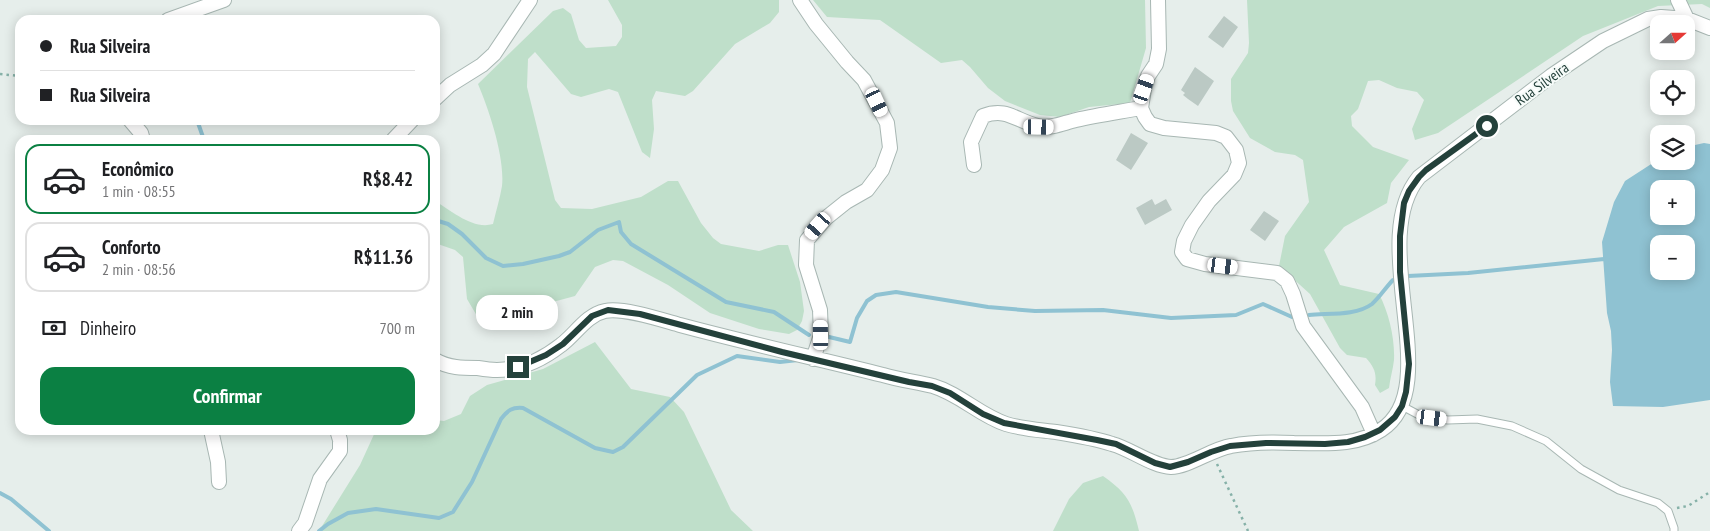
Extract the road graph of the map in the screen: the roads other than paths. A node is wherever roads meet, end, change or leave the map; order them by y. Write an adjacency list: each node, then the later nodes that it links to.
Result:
1 (224, 0): 6 (street)
2 (530, 0): 11 (street)
3 (800, 0): 16 (street)
4 (1158, 0): 12 (street)
5 (1678, 0): 7 (street)
6 (182, 15)
7 (1686, 15)
8 (1650, 19): 18 (street, Rua Silveira)
9 (1695, 22): 10 (street, Rua Silveira)
10 (1710, 28)
11 (440, 94)
12 (1141, 108): 15 (street); 19 (street)
13 (407, 125): 14 (street)
14 (398, 135)
15 (974, 165)
16 (812, 359): 17 (street, Rua Silveira); 19 (street, Rua Silveira)
17 (440, 362)
18 (1402, 406): 19 (street, Rua Silveira); 24 (lane)
19 (1374, 434)
20 (212, 435): 22 (street)
21 (338, 435): 23 (street)
22 (219, 482)
23 (299, 531)
24 (1674, 531)

